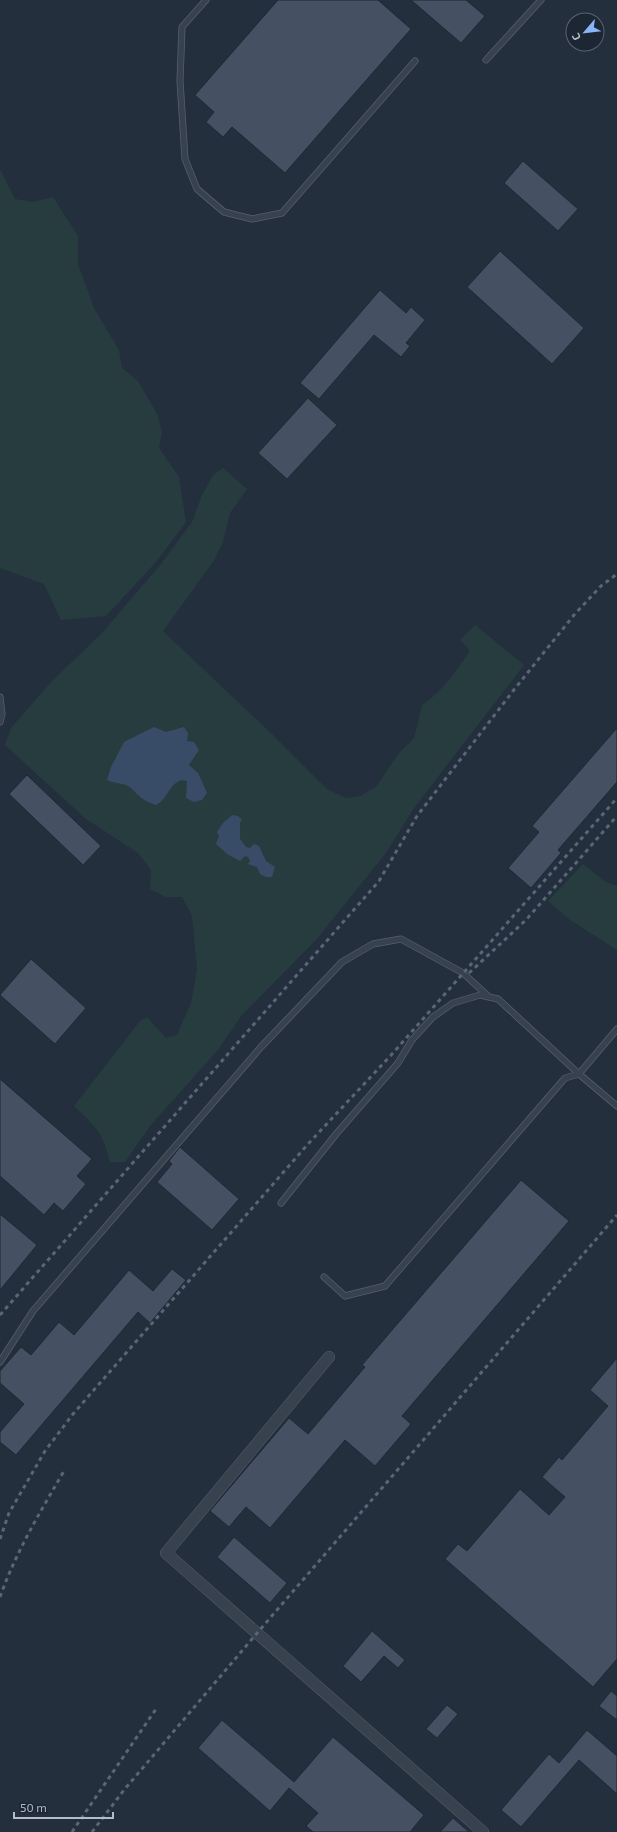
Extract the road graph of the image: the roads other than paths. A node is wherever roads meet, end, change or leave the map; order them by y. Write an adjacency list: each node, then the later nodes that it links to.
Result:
1 (206, 0): 4 (lane)
2 (541, 0): 3 (lane)
3 (486, 60)
4 (415, 61)
5 (0, 697): 6 (lane)
6 (0, 722)
7 (489, 997): 9 (lane); 11 (lane); 14 (lane)
8 (617, 1029): 9 (lane)
9 (578, 1074): 10 (lane); 12 (lane)
10 (617, 1106)
11 (281, 1203)
12 (324, 1277)
13 (329, 1357): 15 (street)
14 (0, 1362)
15 (483, 1832)

